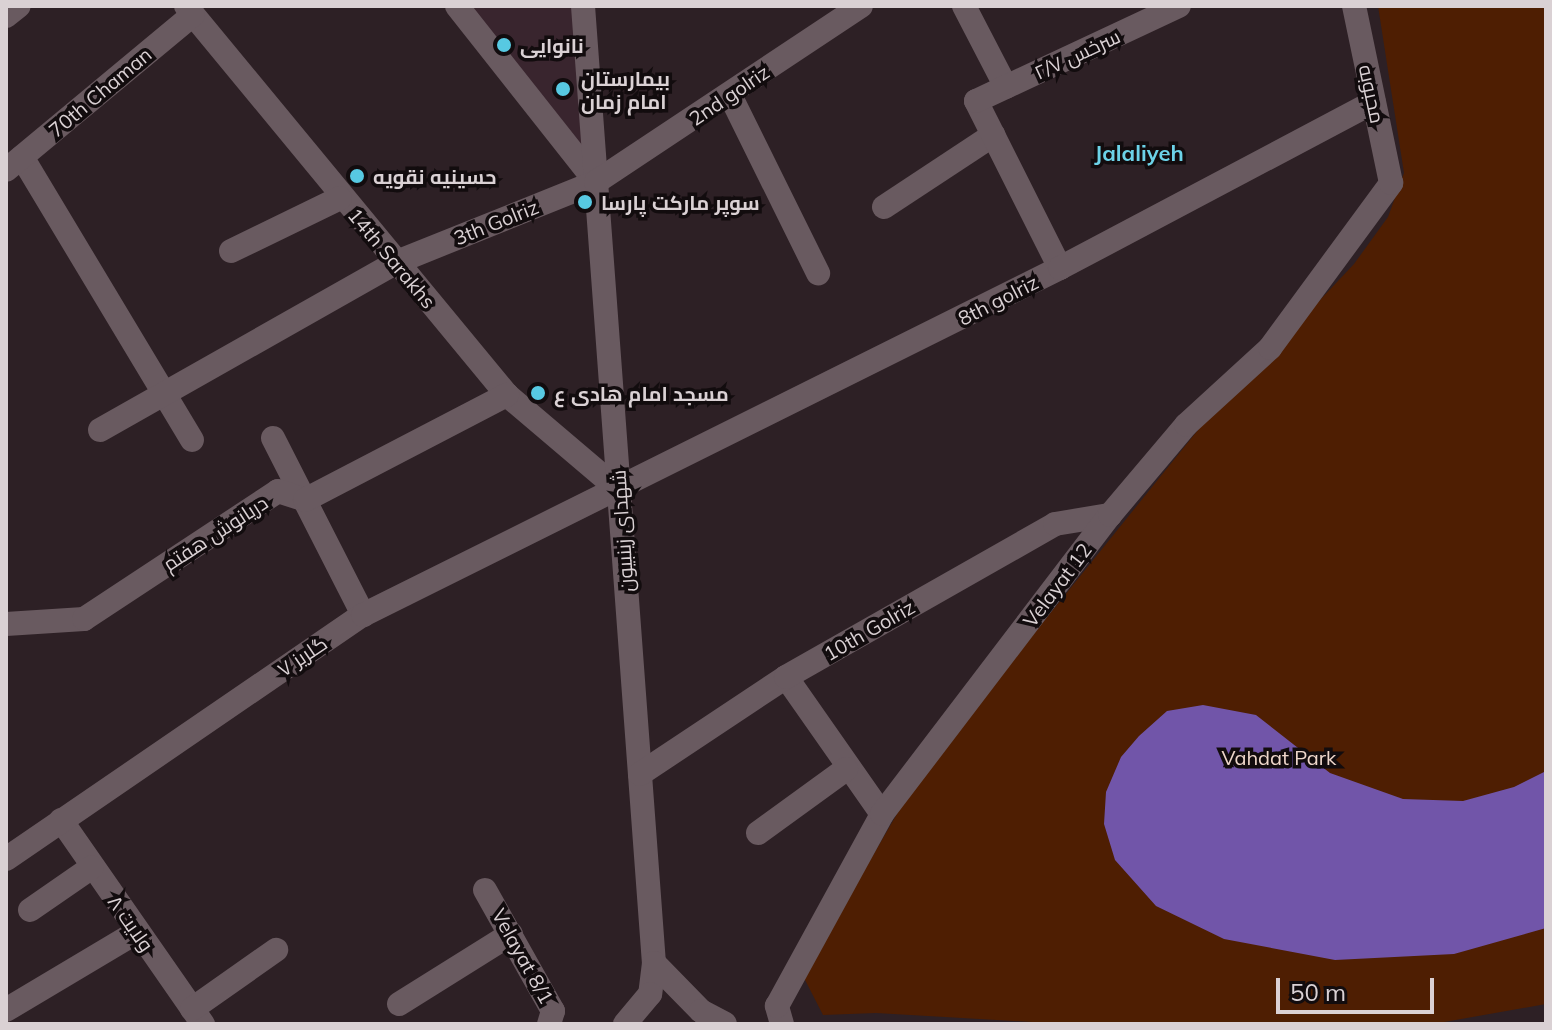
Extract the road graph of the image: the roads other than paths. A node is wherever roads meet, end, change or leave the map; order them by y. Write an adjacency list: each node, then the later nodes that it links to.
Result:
1 (19, 6): 9 (street)
2 (457, 6): 15 (street)
3 (583, 6): 15 (street, شهدای زینبیون)
4 (861, 6): 11 (street, 2nd golriz)
5 (964, 6): 10 (street)
6 (1179, 6): 10 (street, سرخس ۲/۷)
7 (1354, 6): 12 (street, محبوبه)
8 (190, 10): 14 (street, 70th Chaman); 17 (street, 14th Sarakhs)
9 (6, 16)
10 (1006, 87): 13 (street, سرخس ۲/۷)
11 (730, 95): 15 (street, 2nd golriz); 22 (street)
12 (1374, 102): 16 (street, محبوبه); 21 (street, 8th golriz)
13 (993, 135): 18 (street); 21 (street)
14 (14, 164): 23 (street)
15 (596, 182): 20 (street, 3th Golriz); 28 (street, شهدای زینبیون)
16 (1391, 183): 30 (street, Velayat 12)
17 (340, 198): 19 (street); 20 (street, 14th Sarakhs)
18 (884, 207)
19 (231, 251)
20 (397, 262): 23 (street, 3th Golriz); 24 (street, 14th Sarakhs)
21 (1060, 268): 28 (street, 8th golriz)
22 (818, 273)
23 (164, 394): 25 (street, 3th Golriz); 27 (street)
24 (507, 395): 28 (street, 14th Sarakhs); 29 (street)
25 (100, 430)
26 (273, 438): 29 (street)
27 (192, 440)
28 (619, 490): 31 (street, گلریز ۷); 35 (street, شهدای زینبیون)
29 (305, 500): 31 (street); 32 (street, دریانوش هفتم)
30 (1110, 515): 33 (street, 10th Golriz); 36 (street, Velayat 12)
31 (363, 615): 37 (street, گلریز ۷)
32 (6, 624)
33 (786, 677): 34 (street); 35 (street, 10th Golriz)
34 (846, 769): 36 (street); 38 (street)
35 (640, 774): 46 (street, شهدای زینبیون)
36 (882, 814): 53 (street, Velayat 12)
37 (61, 820): 39 (street, گلریز ۷); 40 (street, ولایت ۸)
38 (758, 833)
39 (6, 859)
40 (92, 867): 42 (street); 43 (street, ولایت ۸)
41 (485, 890): 44 (street, Velayat 8/1)
42 (30, 910)
43 (137, 932): 48 (street); 49 (street, ولایت ۸)
44 (511, 934): 47 (street); 50 (street, Velayat 8/1)
45 (276, 950): 49 (street)
46 (654, 963): 51 (street, شهدای زینبیون); 52 (street)
47 (399, 1004)
48 (6, 1010)
49 (198, 1017)
50 (549, 1024)
51 (625, 1024)
52 (725, 1024)
53 (782, 1024)

